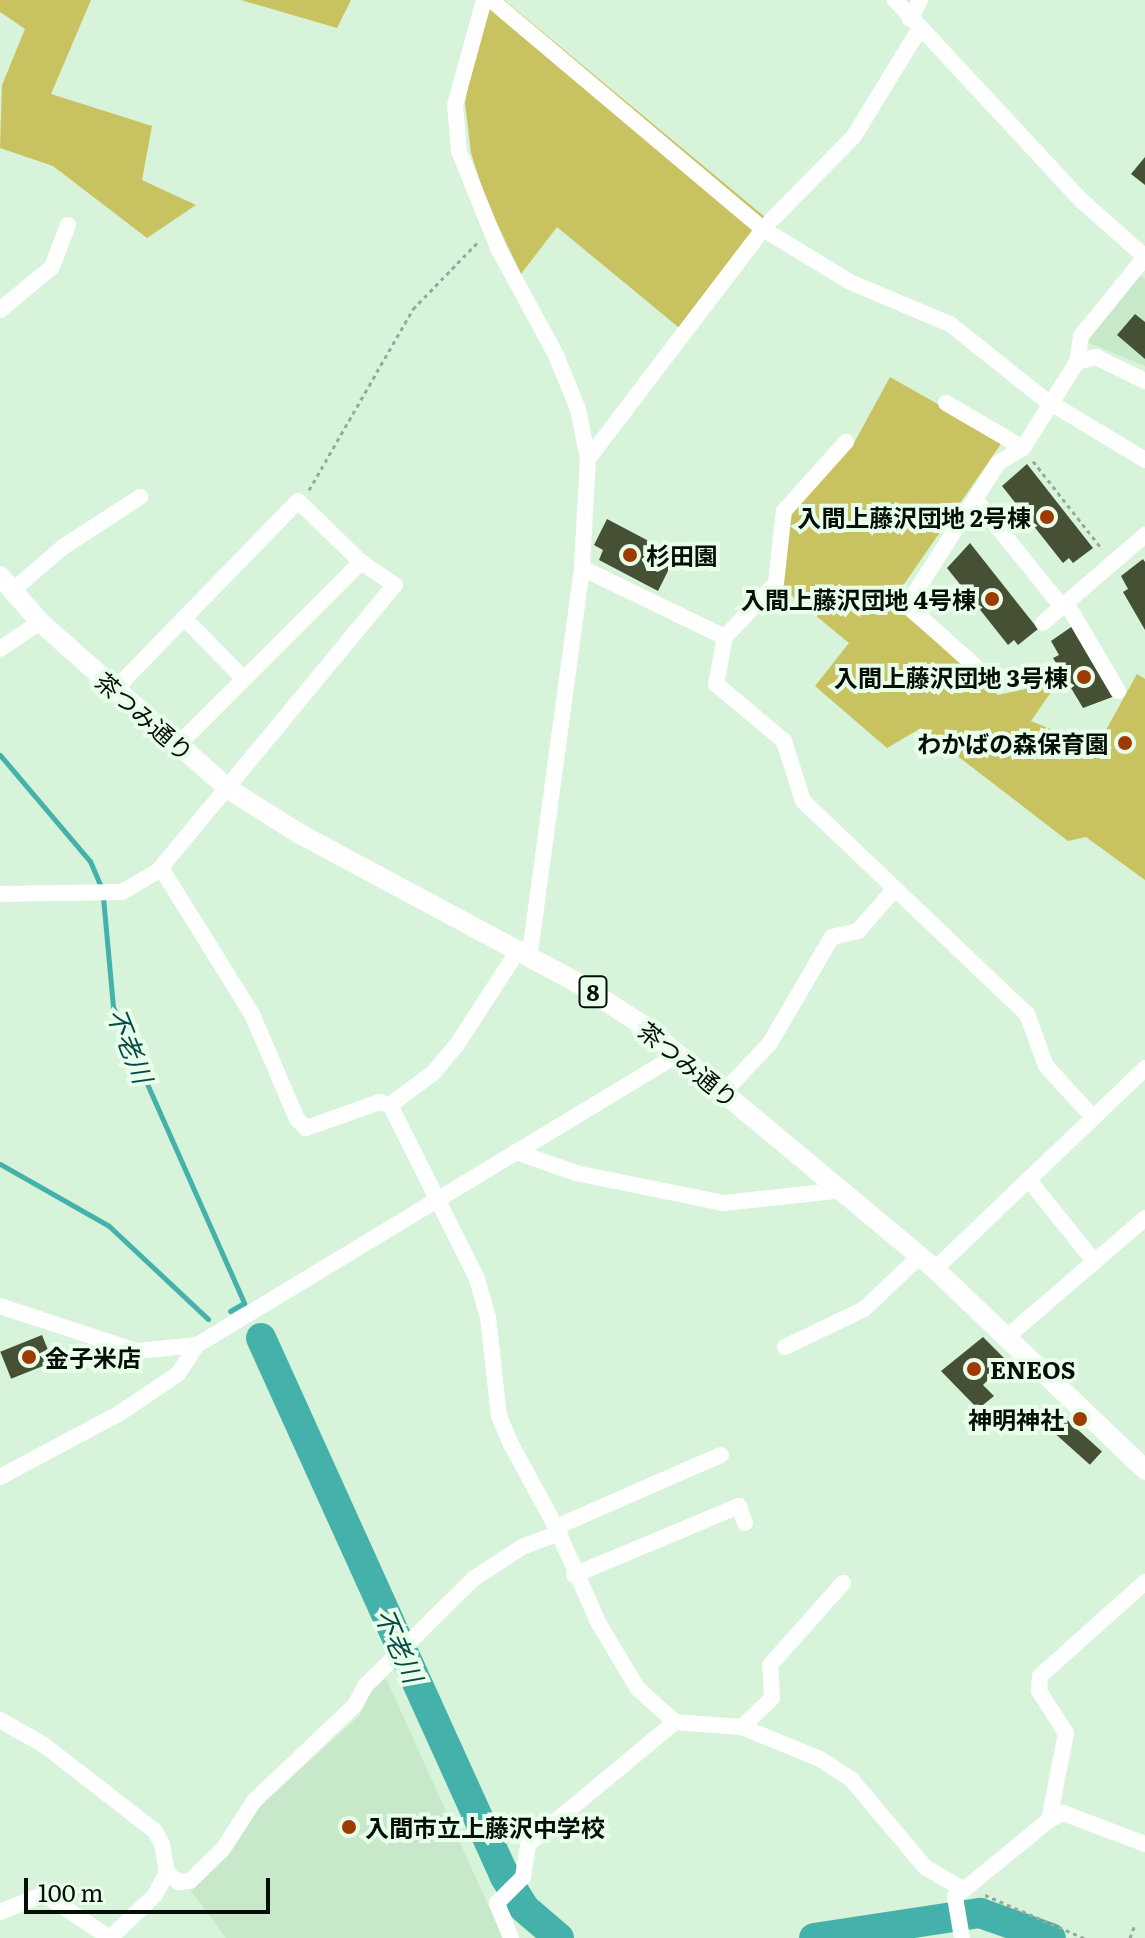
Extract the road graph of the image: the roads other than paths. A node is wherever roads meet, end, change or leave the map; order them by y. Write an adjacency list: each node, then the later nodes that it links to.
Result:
1 (484, 0): 16 (street)
2 (491, 0): 7 (street)
3 (895, 0): 5 (street)
4 (920, 0): 5 (street)
5 (915, 24): 7 (street); 8 (street)
6 (68, 225): 9 (street)
7 (763, 229): 13 (street); 16 (street)
8 (1145, 257): 10 (street)
9 (0, 310)
10 (1077, 362): 11 (street); 13 (street)
11 (1145, 381)
12 (946, 403): 15 (street)
13 (1052, 404): 15 (street); 17 (street)
14 (846, 442): 28 (street)
15 (1023, 448): 19 (street)
16 (588, 459): 22 (street)
17 (1145, 460)
18 (140, 497): 23 (street)
19 (975, 499): 24 (street); 31 (street)
20 (1144, 543): 24 (street)
21 (361, 562): 25 (street); 30 (street); 35 (street)
22 (582, 568): 28 (street); 39 (street)
23 (6, 583): 26 (main road, 茶つみ通り / 8)
24 (1064, 605): 27 (street); 33 (street)
25 (187, 621): 30 (street); 32 (street)
26 (40, 622): 29 (street); 32 (main road, 茶つみ通り / 8)
27 (1043, 623)
28 (725, 637): 37 (street)
29 (0, 649)
30 (244, 679): 34 (street)
31 (995, 684)
32 (114, 690): 34 (main road, 茶つみ通り / 8)
33 (1118, 691)
34 (178, 745): 35 (main road, 茶つみ通り / 8)
35 (230, 790): 36 (street); 39 (main road, 茶つみ通り / 8)
36 (161, 868): 38 (street); 43 (street)
37 (893, 891): 42 (street); 44 (street)
38 (0, 894)
39 (524, 952): 40 (main road, 茶つみ通り / 8); 43 (street)
40 (677, 1055): 42 (main road, 茶つみ通り / 8); 45 (street)
41 (1145, 1068): 44 (street)
42 (724, 1092): 47 (main road, 茶つみ通り / 8)
43 (390, 1105): 48 (street)
44 (1092, 1116): 46 (street)
45 (516, 1152): 47 (street); 48 (street)
46 (1028, 1179): 50 (street); 51 (street)
47 (843, 1190): 51 (main road, 茶つみ通り / 8)
48 (440, 1199): 54 (street); 60 (street)
49 (1145, 1218): 50 (street)
50 (1094, 1261): 53 (street)
51 (928, 1262): 53 (main road, 茶つみ通り / 8); 55 (street)
52 (0, 1306): 54 (street)
53 (1008, 1336): 57 (main road, 茶つみ通り / 8)
54 (197, 1345): 58 (street)
55 (785, 1347)
56 (721, 1455): 60 (street)
57 (1145, 1470)
58 (0, 1477)
59 (745, 1523): 61 (street)
60 (558, 1530): 61 (street); 69 (street)
61 (574, 1575): 65 (street)
62 (1145, 1582): 67 (street)
63 (843, 1583): 66 (street)
64 (0, 1720): 69 (street)
65 (675, 1722): 66 (street); 73 (street)
66 (742, 1727): 70 (street)
67 (1049, 1820): 68 (street); 70 (street)
68 (1145, 1844)
69 (167, 1873): 72 (street)
70 (959, 1893): 74 (street)
71 (0, 1912): 72 (street)
72 (110, 1938)
73 (511, 1938)
74 (962, 1938)

